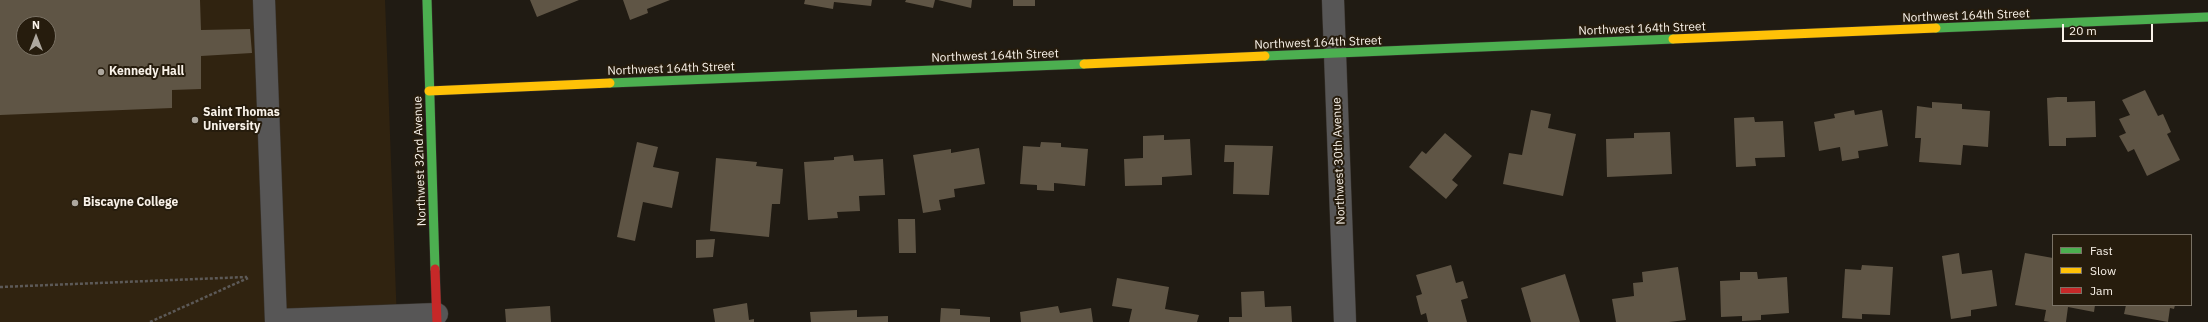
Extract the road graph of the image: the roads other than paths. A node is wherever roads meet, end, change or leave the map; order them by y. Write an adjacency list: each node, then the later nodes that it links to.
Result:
1 (264, 0): 8 (street)
2 (427, 0): 6 (street, Northwest 32nd Avenue)
3 (1333, 0): 5 (street, Northwest 30th Avenue)
4 (2208, 17): 5 (street, Northwest 164th Street)
5 (1334, 54): 6 (street, Northwest 164th Street); 9 (street, Northwest 30th Avenue)
6 (430, 91): 7 (street, Northwest 32nd Avenue)
7 (437, 318): 8 (street)
8 (276, 321)
9 (1345, 322)

